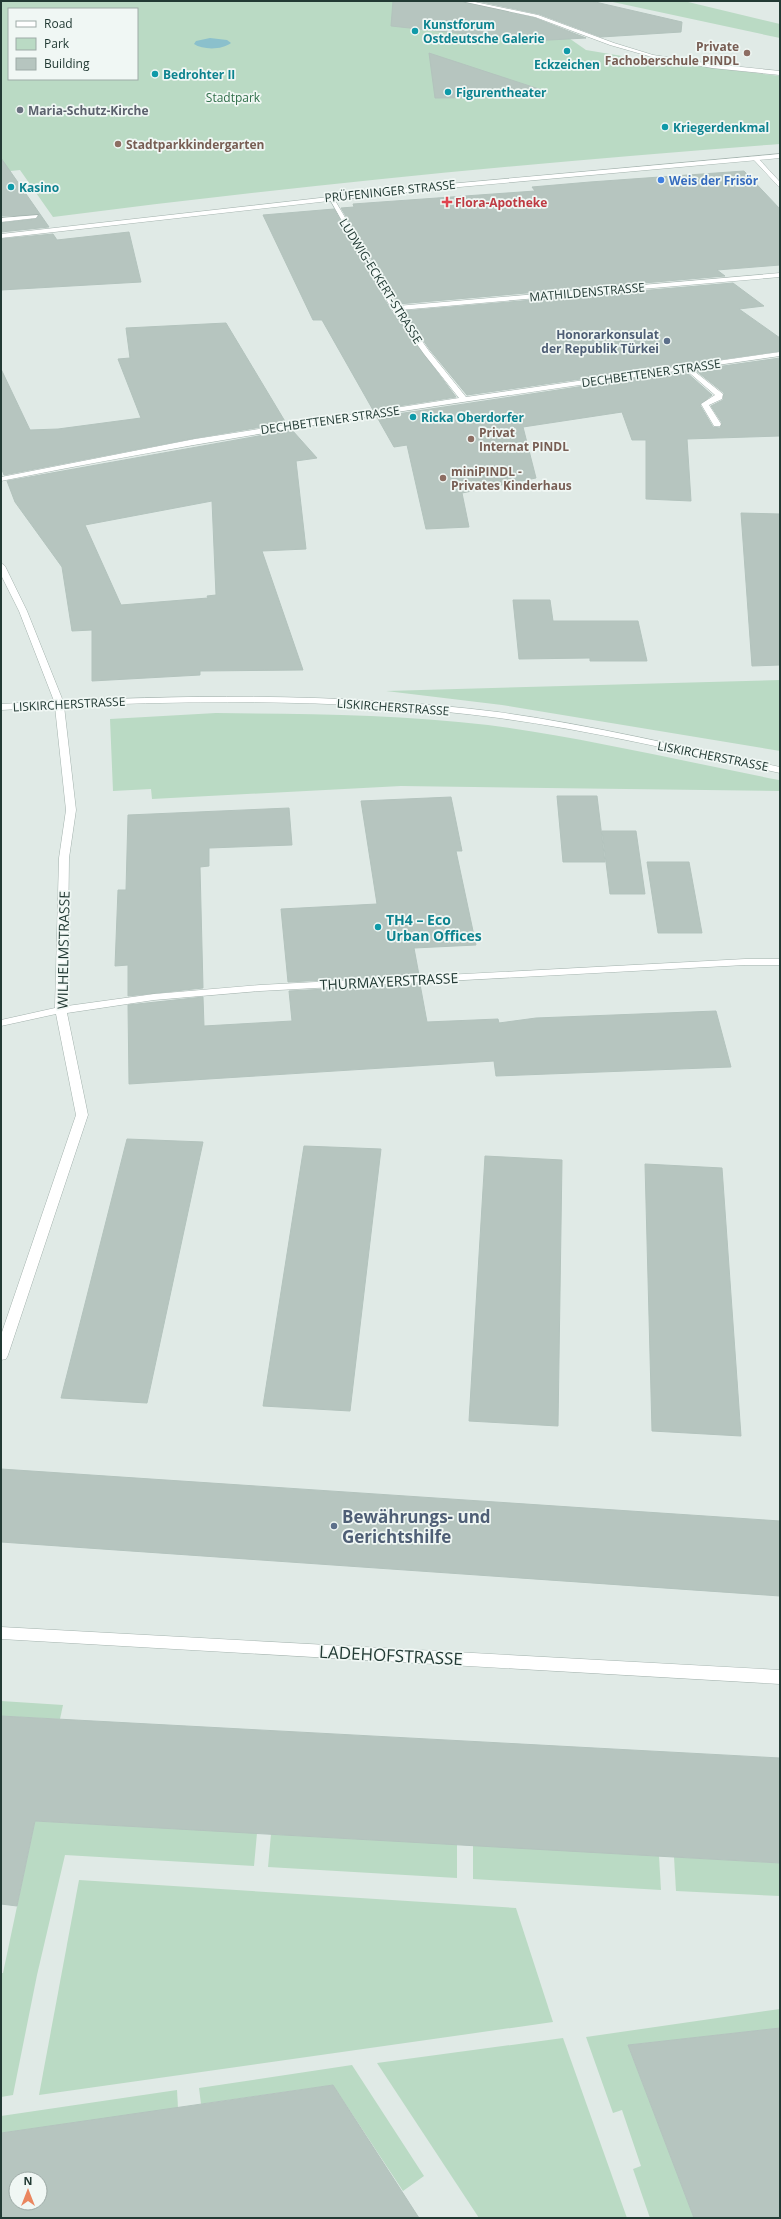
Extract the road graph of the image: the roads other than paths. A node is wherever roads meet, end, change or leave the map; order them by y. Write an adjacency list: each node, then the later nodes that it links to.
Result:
1 (463, 1): 2 (street)
2 (780, 73)
3 (780, 156): 4 (street, PRÜFENINGER STRASSE)
4 (755, 158): 5 (street); 6 (street, PRÜFENINGER STRASSE)
5 (780, 186)
6 (330, 197): 9 (street, PRÜFENINGER STRASSE); 11 (street, LUDWIG-ECKERT-STRASSE)
7 (36, 216): 8 (street)
8 (1, 220)
9 (1, 236)
10 (780, 275): 11 (street, MATHILDENSTRASSE)
11 (394, 308): 14 (street, LUDWIG-ECKERT-STRASSE)
12 (780, 354): 13 (street, DECHBETTENER STRASSE)
13 (687, 368): 14 (street, DECHBETTENER STRASSE); 15 (street)
14 (465, 400): 16 (street, DECHBETTENER STRASSE)
15 (717, 424)
16 (1, 479)
17 (1, 566): 18 (street, WILHELMSTRASSE)
18 (59, 703): 19 (street, LISKIRCHERSTRASSE); 20 (street, LISKIRCHERSTRASSE); 22 (street, WILHELMSTRASSE)
19 (1, 707)
20 (780, 770)
21 (780, 962): 22 (street, THURMAYERSTRASSE)
22 (61, 1010): 23 (street, THURMAYERSTRASSE); 24 (street, WILHELMSTRASSE)
23 (1, 1022)
24 (1, 1355)
25 (1, 1633): 26 (street, LADEHOFSTRASSE)
26 (780, 1677)

